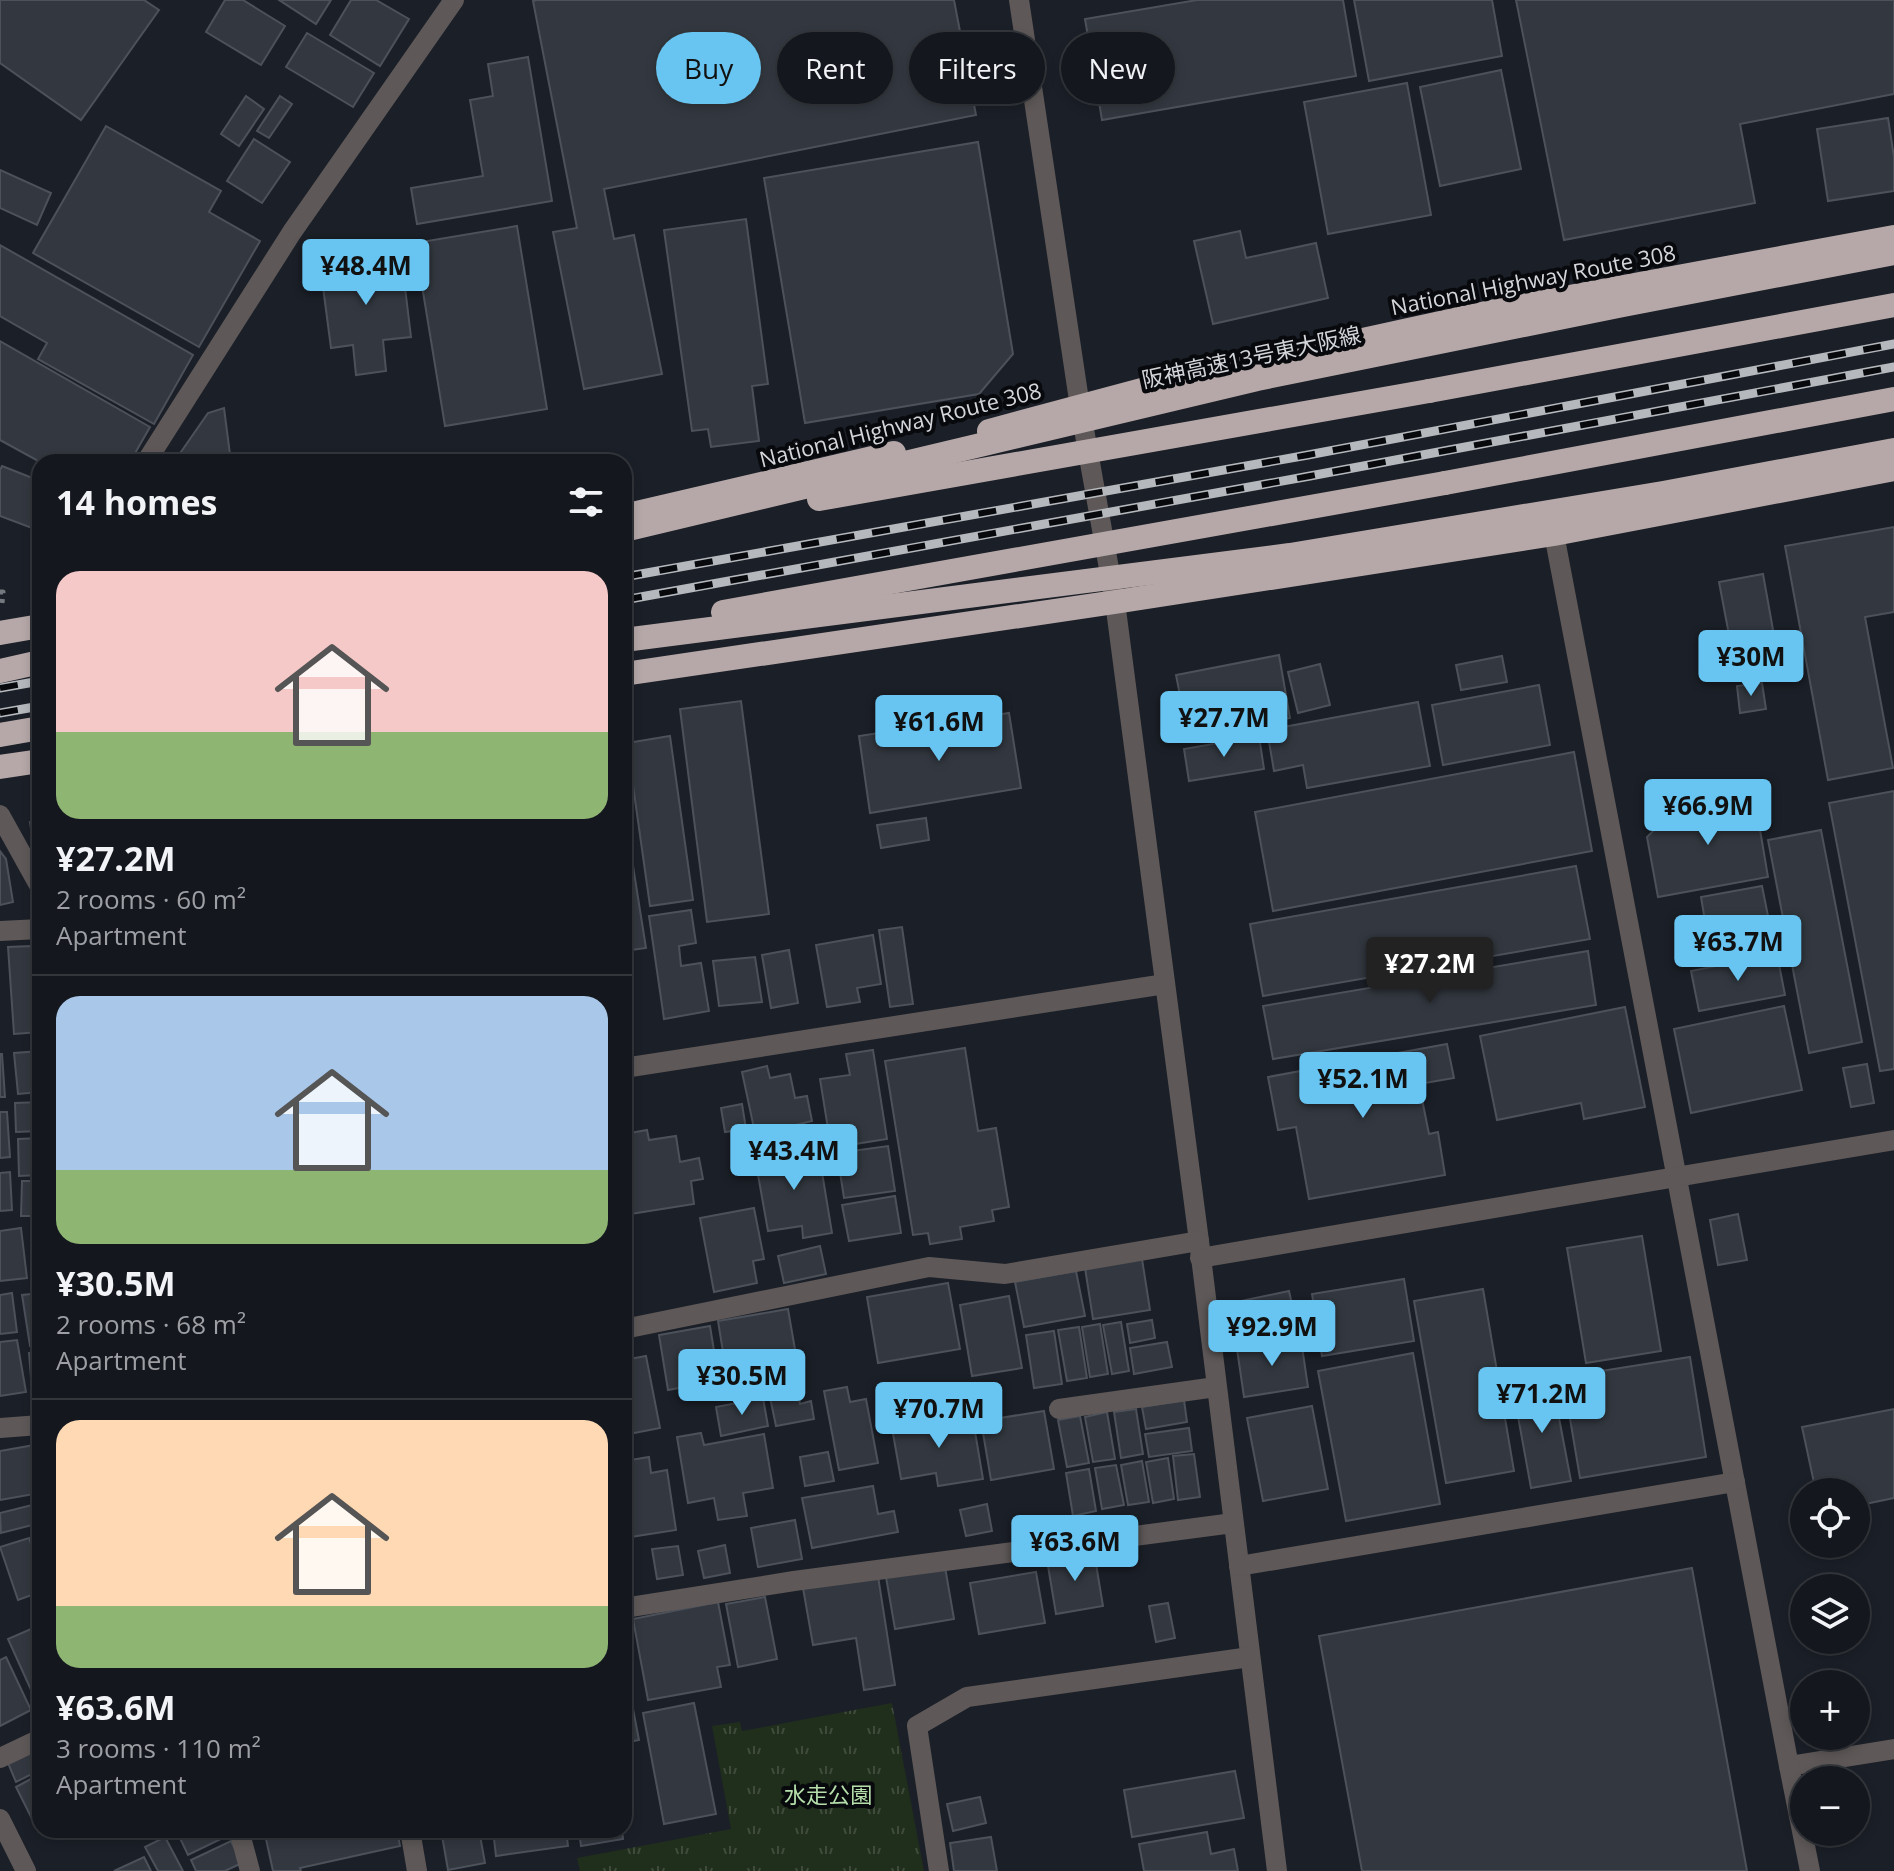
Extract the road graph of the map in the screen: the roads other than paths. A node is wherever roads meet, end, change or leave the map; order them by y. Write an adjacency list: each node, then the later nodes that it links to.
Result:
1 (454, 0): 9 (street)
2 (1019, 0): 7 (street)
3 (1894, 237): 7 (highway, National Highway Route 308)
4 (1894, 253): 12 (highway, 阪神高速13号東大阪線, bridge)
5 (1894, 305): 13 (highway, bridge)
6 (1894, 399): 17 (highway, bridge)
7 (1080, 407): 11 (highway, National Highway Route 308); 15 (street)
8 (1894, 450): 19 (highway, bridge)
9 (151, 454)
10 (1894, 469): 14 (highway)
11 (632, 514)
12 (632, 530)
13 (632, 531)
14 (1554, 534): 15 (highway); 34 (street)
15 (1115, 602): 22 (highway); 31 (street)
16 (32, 627): 18 (highway)
17 (632, 629)
18 (0, 633)
19 (632, 639)
20 (32, 664): 21 (highway)
21 (0, 671)
22 (632, 673)
23 (32, 729): 24 (highway)
24 (0, 735)
25 (32, 762): 26 (highway)
26 (0, 767)
27 (0, 815): 28 (street)
28 (32, 873)
29 (32, 929): 30 (street)
30 (0, 931)
31 (1165, 984): 32 (street); 35 (street)
32 (632, 1067)
33 (1894, 1140): 34 (street)
34 (1676, 1177): 35 (street); 41 (street)
35 (1200, 1250): 36 (street); 37 (street)
36 (632, 1327)
37 (1216, 1387): 38 (street); 42 (street)
38 (1059, 1409)
39 (32, 1426): 40 (street)
40 (0, 1428)
41 (1735, 1482): 43 (street); 49 (street)
42 (1233, 1523): 43 (street); 44 (street)
43 (1239, 1566): 45 (street)
44 (632, 1607)
45 (1250, 1657): 56 (street); 57 (street)
46 (32, 1743): 48 (street)
47 (1894, 1749): 49 (street)
48 (0, 1758)
49 (1789, 1766): 58 (street)
50 (0, 1819): 53 (street)
51 (241, 1838): 54 (street)
52 (411, 1838): 55 (street)
53 (26, 1871)
54 (250, 1871)
55 (417, 1871)
56 (939, 1871)
57 (1277, 1871)
58 (1810, 1871)

